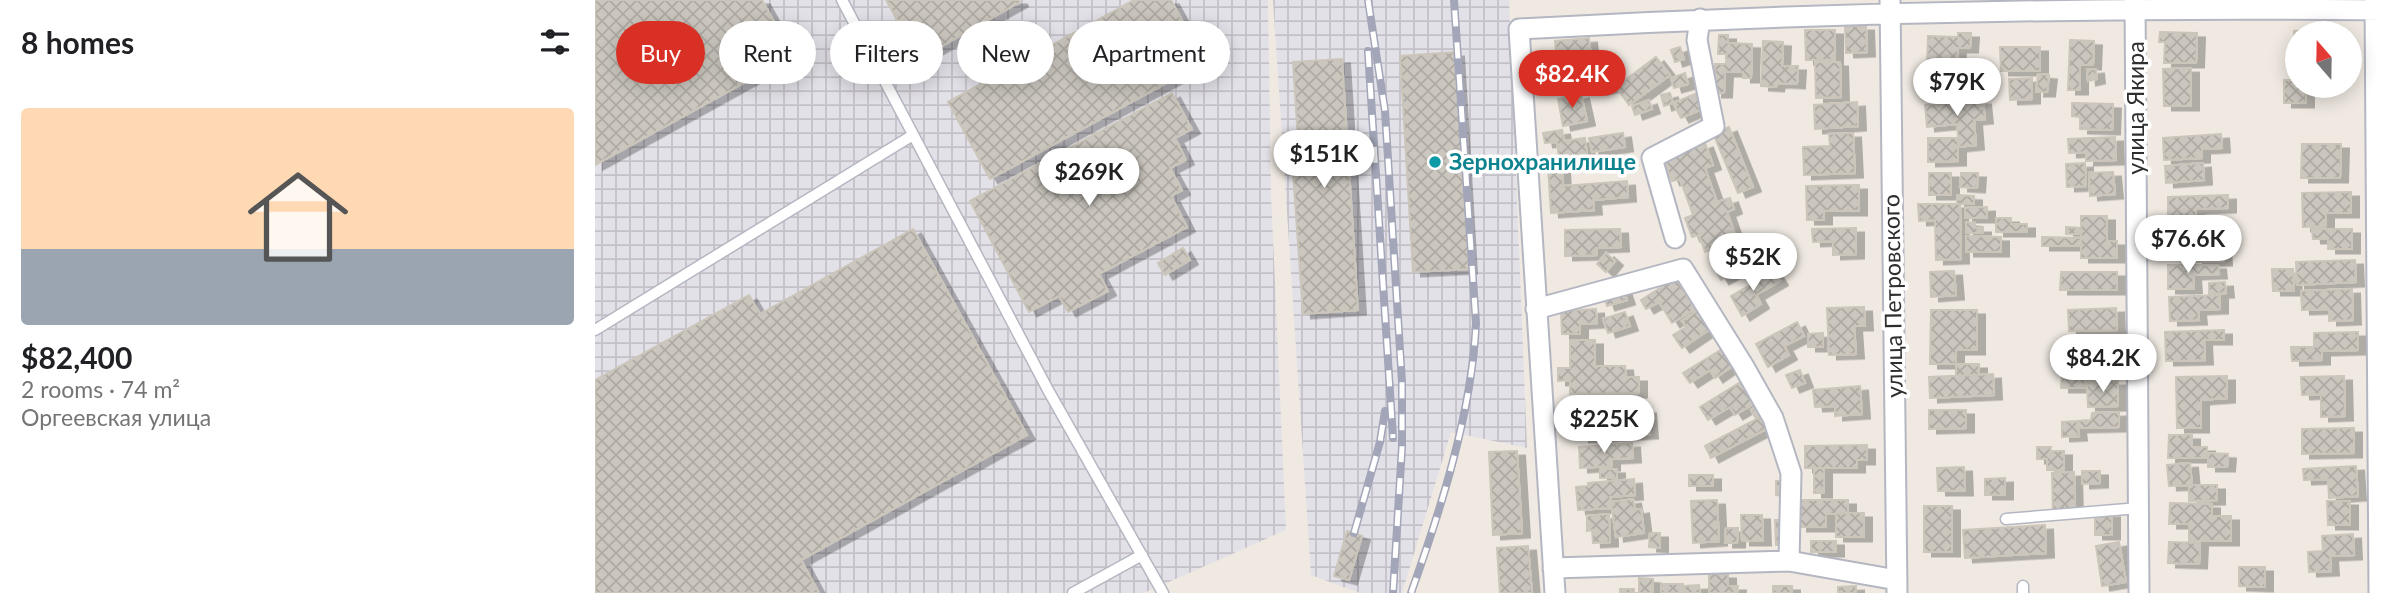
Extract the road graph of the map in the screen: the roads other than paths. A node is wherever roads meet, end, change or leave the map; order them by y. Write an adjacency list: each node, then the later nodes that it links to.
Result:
1 (842, 0): 6 (lane)
2 (2135, 4): 3 (street); 4 (street); 10 (street, улица Якира)
3 (1890, 6): 5 (street); 15 (street, улица Петровского)
4 (2378, 7): 20 (street)
5 (1700, 19): 7 (street); 8 (street)
6 (913, 135): 9 (lane); 12 (lane)
7 (1675, 237)
8 (1536, 309): 13 (street); 14 (street)
9 (595, 330)
10 (2139, 508): 11 (lane); 19 (street, улица Якира)
11 (2005, 519)
12 (1142, 555): 16 (lane); 17 (lane)
13 (1789, 561): 14 (street); 15 (street)
14 (1553, 568): 18 (street)
15 (1897, 586)
16 (1073, 593)
17 (1163, 593)
18 (1555, 593)
19 (2139, 593)
20 (2379, 593)

